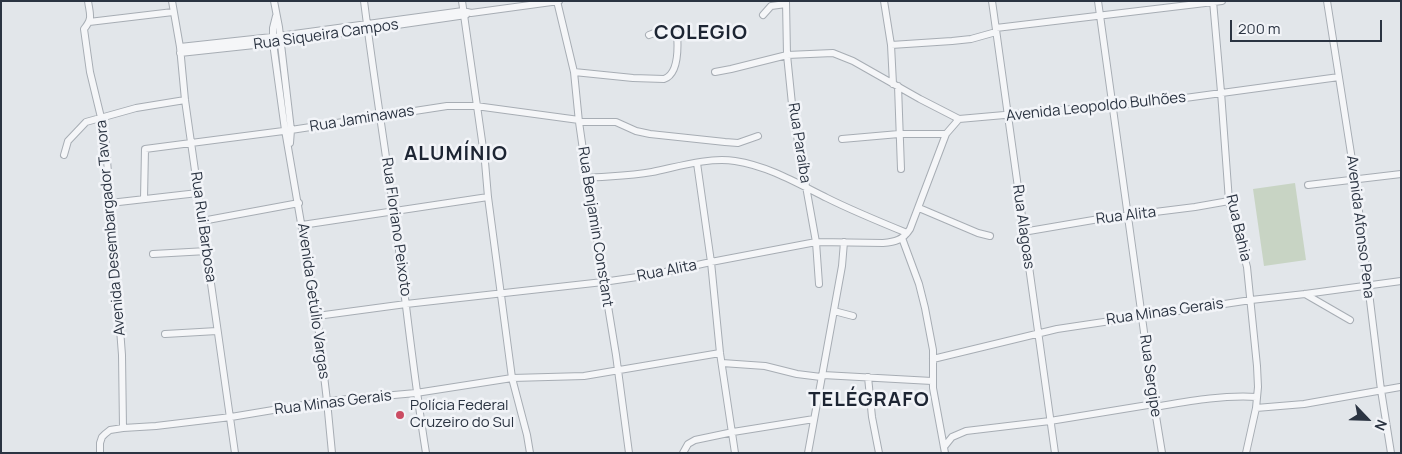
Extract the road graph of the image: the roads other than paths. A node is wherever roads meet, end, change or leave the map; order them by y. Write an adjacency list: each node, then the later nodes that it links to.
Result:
1 (88, 1): 19 (street, Avenida Desembargador Tavora)
2 (172, 1): 14 (street, Rua Rui Barbosa)
3 (274, 1): 17 (street, Avenida Getúlio Vargas)
4 (364, 1): 20 (street, Rua Floriano Peixoto)
5 (462, 1): 15 (street)
6 (558, 1): 15 (street, Rua Siqueira Campos); 28 (street, Rua Benjamin Constant)
7 (884, 1): 25 (street)
8 (992, 1): 21 (street, Rua Alagoas)
9 (1098, 1): 18 (street, Rua Sergipe)
10 (1222, 1): 13 (street)
11 (1327, 1): 30 (street, Avenida Afonso Pena)
12 (786, 2): 16 (street); 27 (street, Rua Paraíba)
13 (1213, 2): 18 (street); 33 (street, Rua Bahia)
14 (173, 12): 19 (street); 26 (street, Rua Rui Barbosa)
15 (463, 14): 20 (street, Rua Siqueira Campos); 36 (street)
16 (762, 15)
17 (276, 16): 23 (street, Avenida Getúlio Vargas); 24 (street, Avenida Getúlio Vargas)
18 (1100, 16): 21 (street); 35 (street, Rua Sergipe)
19 (89, 22): 39 (street, Avenida Desembargador Tavora)
20 (367, 26): 23 (street, Rua Siqueira Campos); 38 (street, Rua Floriano Peixoto)
21 (996, 30): 25 (street); 37 (street, Rua Alagoas)
22 (649, 35): 28 (street)
23 (280, 38): 24 (street, Rua Siqueira Campos); 31 (street, Avenida Getúlio Vargas)
24 (272, 40): 26 (street, Rua Siqueira Campos); 31 (street, Avenida Getúlio Vargas)
25 (891, 45): 32 (street)
26 (180, 50): 34 (street, Rua Rui Barbosa)
27 (787, 55): 29 (street); 32 (street); 55 (street, Rua Paraíba)
28 (574, 72): 41 (street, Rua Benjamin Constant)
29 (715, 72)
30 (1339, 77): 33 (street, Avenida Leopoldo Bulhões); 53 (street, Avenida Afonso Pena)
31 (282, 85): 42 (street, Avenida Getúlio Vargas)
32 (896, 85): 40 (street); 43 (street)
33 (1221, 92): 35 (street, Avenida Leopoldo Bulhões); 59 (street, Rua Bahia)
34 (185, 100): 39 (street); 47 (street, Rua Rui Barbosa)
35 (1113, 105): 37 (street, Avenida Leopoldo Bulhões); 64 (street, Rua Sergipe)
36 (476, 106): 38 (street, Rua Jaminawas); 41 (street, Rua Jaminawas); 57 (street)
37 (1008, 115): 40 (street, Avenida Leopoldo Bulhões); 67 (street, Rua Alagoas)
38 (380, 116): 42 (street, Rua Jaminawas); 63 (street, Rua Floriano Peixoto)
39 (102, 117): 48 (street); 60 (street, Avenida Desembargador Tavora)
40 (960, 119): 44 (street)
41 (579, 121): 45 (street, Rua Jaminawas); 52 (street, Rua Benjamin Constant)
42 (288, 130): 47 (street, Rua Jaminawas); 61 (street, Avenida Getúlio Vargas)
43 (899, 134): 44 (street); 46 (street); 50 (street)
44 (946, 134): 62 (street, Rua Alita)
45 (758, 136)
46 (842, 139)
47 (191, 143): 56 (street, Rua Rui Barbosa); 58 (street, Rua Jaminawas)
48 (64, 155)
49 (697, 163): 52 (street); 55 (street); 75 (street)
50 (901, 170)
51 (1401, 174): 53 (street)
52 (587, 178): 77 (street, Rua Benjamin Constant)
53 (1355, 179): 54 (street); 79 (street, Avenida Afonso Pena)
54 (1308, 186)
55 (806, 188): 68 (street); 71 (street, Rua Paraíba)
56 (198, 193): 58 (street); 65 (street, Rua Rui Barbosa)
57 (488, 198): 63 (street); 80 (street)
58 (144, 199): 60 (street)
59 (1229, 200): 64 (street, Rua Alita); 82 (street, Rua Bahia)
60 (110, 203): 110 (street, Avenida Desembargador Tavora)
61 (299, 203): 65 (street); 66 (street, Avenida Getúlio Vargas)
62 (919, 208): 68 (street, Rua Alita); 69 (street)
63 (394, 211): 66 (street); 83 (street, Rua Floriano Peixoto)
64 (1128, 216): 67 (street, Rua Alita); 87 (street, Rua Sergipe)
65 (202, 222): 73 (street, Rua Rui Barbosa)
66 (302, 225): 85 (street, Avenida Getúlio Vargas)
67 (1024, 232): 90 (street, Rua Alagoas)
68 (908, 233): 70 (street, Rua Alita)
69 (990, 236)
70 (902, 238): 72 (street, Rua Alita); 93 (street)
71 (816, 242): 72 (street, Rua Alita); 75 (street, Rua Alita); 78 (street, Rua Paraíba)
72 (844, 242): 84 (street)
73 (206, 251): 74 (street); 89 (street, Rua Rui Barbosa)
74 (153, 254)
75 (711, 262): 77 (street, Rua Alita); 92 (street)
76 (1401, 281): 79 (street, Rua Minas Gerais)
77 (603, 282): 80 (street, Rua Alita); 95 (street, Rua Benjamin Constant)
78 (819, 284)
79 (1368, 285): 81 (street, Rua Minas Gerais); 101 (street, Avenida Afonso Pena)
80 (501, 293): 83 (street, Rua Alita); 98 (street)
81 (1305, 294): 82 (street, Rua Minas Gerais); 88 (street)
82 (1251, 300): 87 (street, Rua Minas Gerais); 103 (street, Rua Bahia)
83 (406, 304): 85 (street, Rua Alita); 102 (street, Rua Floriano Peixoto)
84 (834, 311): 86 (street); 96 (street)
85 (317, 316): 104 (street, Avenida Getúlio Vargas)
86 (853, 316)
87 (1141, 316): 90 (street, Rua Minas Gerais); 105 (street, Rua Sergipe)
88 (1350, 320)
89 (217, 331): 91 (street); 107 (street, Rua Rui Barbosa)
90 (1037, 333): 93 (street, Rua Minas Gerais); 109 (street, Rua Alagoas)
91 (165, 334)
92 (720, 353): 94 (street); 95 (street, Rua Minas Gerais)
93 (933, 359): 99 (street)
94 (722, 363): 96 (street); 111 (street)
95 (618, 370): 98 (street, Rua Minas Gerais); 119 (street, Rua Benjamin Constant)
96 (822, 376): 97 (street); 108 (street)
97 (868, 377): 99 (street); 122 (street)
98 (512, 378): 102 (street, Rua Minas Gerais); 118 (street)
99 (932, 381): 113 (street)
100 (1400, 387): 101 (street)
101 (1381, 390): 106 (street); 126 (street, Avenida Afonso Pena)
102 (416, 393): 104 (street, Rua Minas Gerais); 117 (street, Rua Floriano Peixoto)
103 (1257, 397): 105 (street); 106 (street, Rua Bahia)
104 (327, 401): 107 (street, Rua Minas Gerais); 116 (street, Avenida Getúlio Vargas)
105 (1154, 406): 109 (street); 124 (street, Rua Sergipe)
106 (1256, 408): 125 (street, Rua Bahia)
107 (230, 417): 110 (street, Rua Minas Gerais); 115 (street, Rua Rui Barbosa)
108 (814, 419): 111 (street); 121 (street)
109 (1050, 421): 113 (street); 123 (street, Rua Alagoas)
110 (123, 428): 114 (street, Rua Minas Gerais)
111 (733, 432): 112 (street); 120 (street)
112 (684, 450)
113 (945, 450)
114 (100, 453)
115 (235, 453)
116 (332, 453)
117 (426, 453)
118 (530, 453)
119 (629, 453)
120 (735, 453)
121 (808, 453)
122 (878, 453)
123 (1055, 453)
124 (1162, 453)
125 (1246, 453)
126 (1391, 453)

